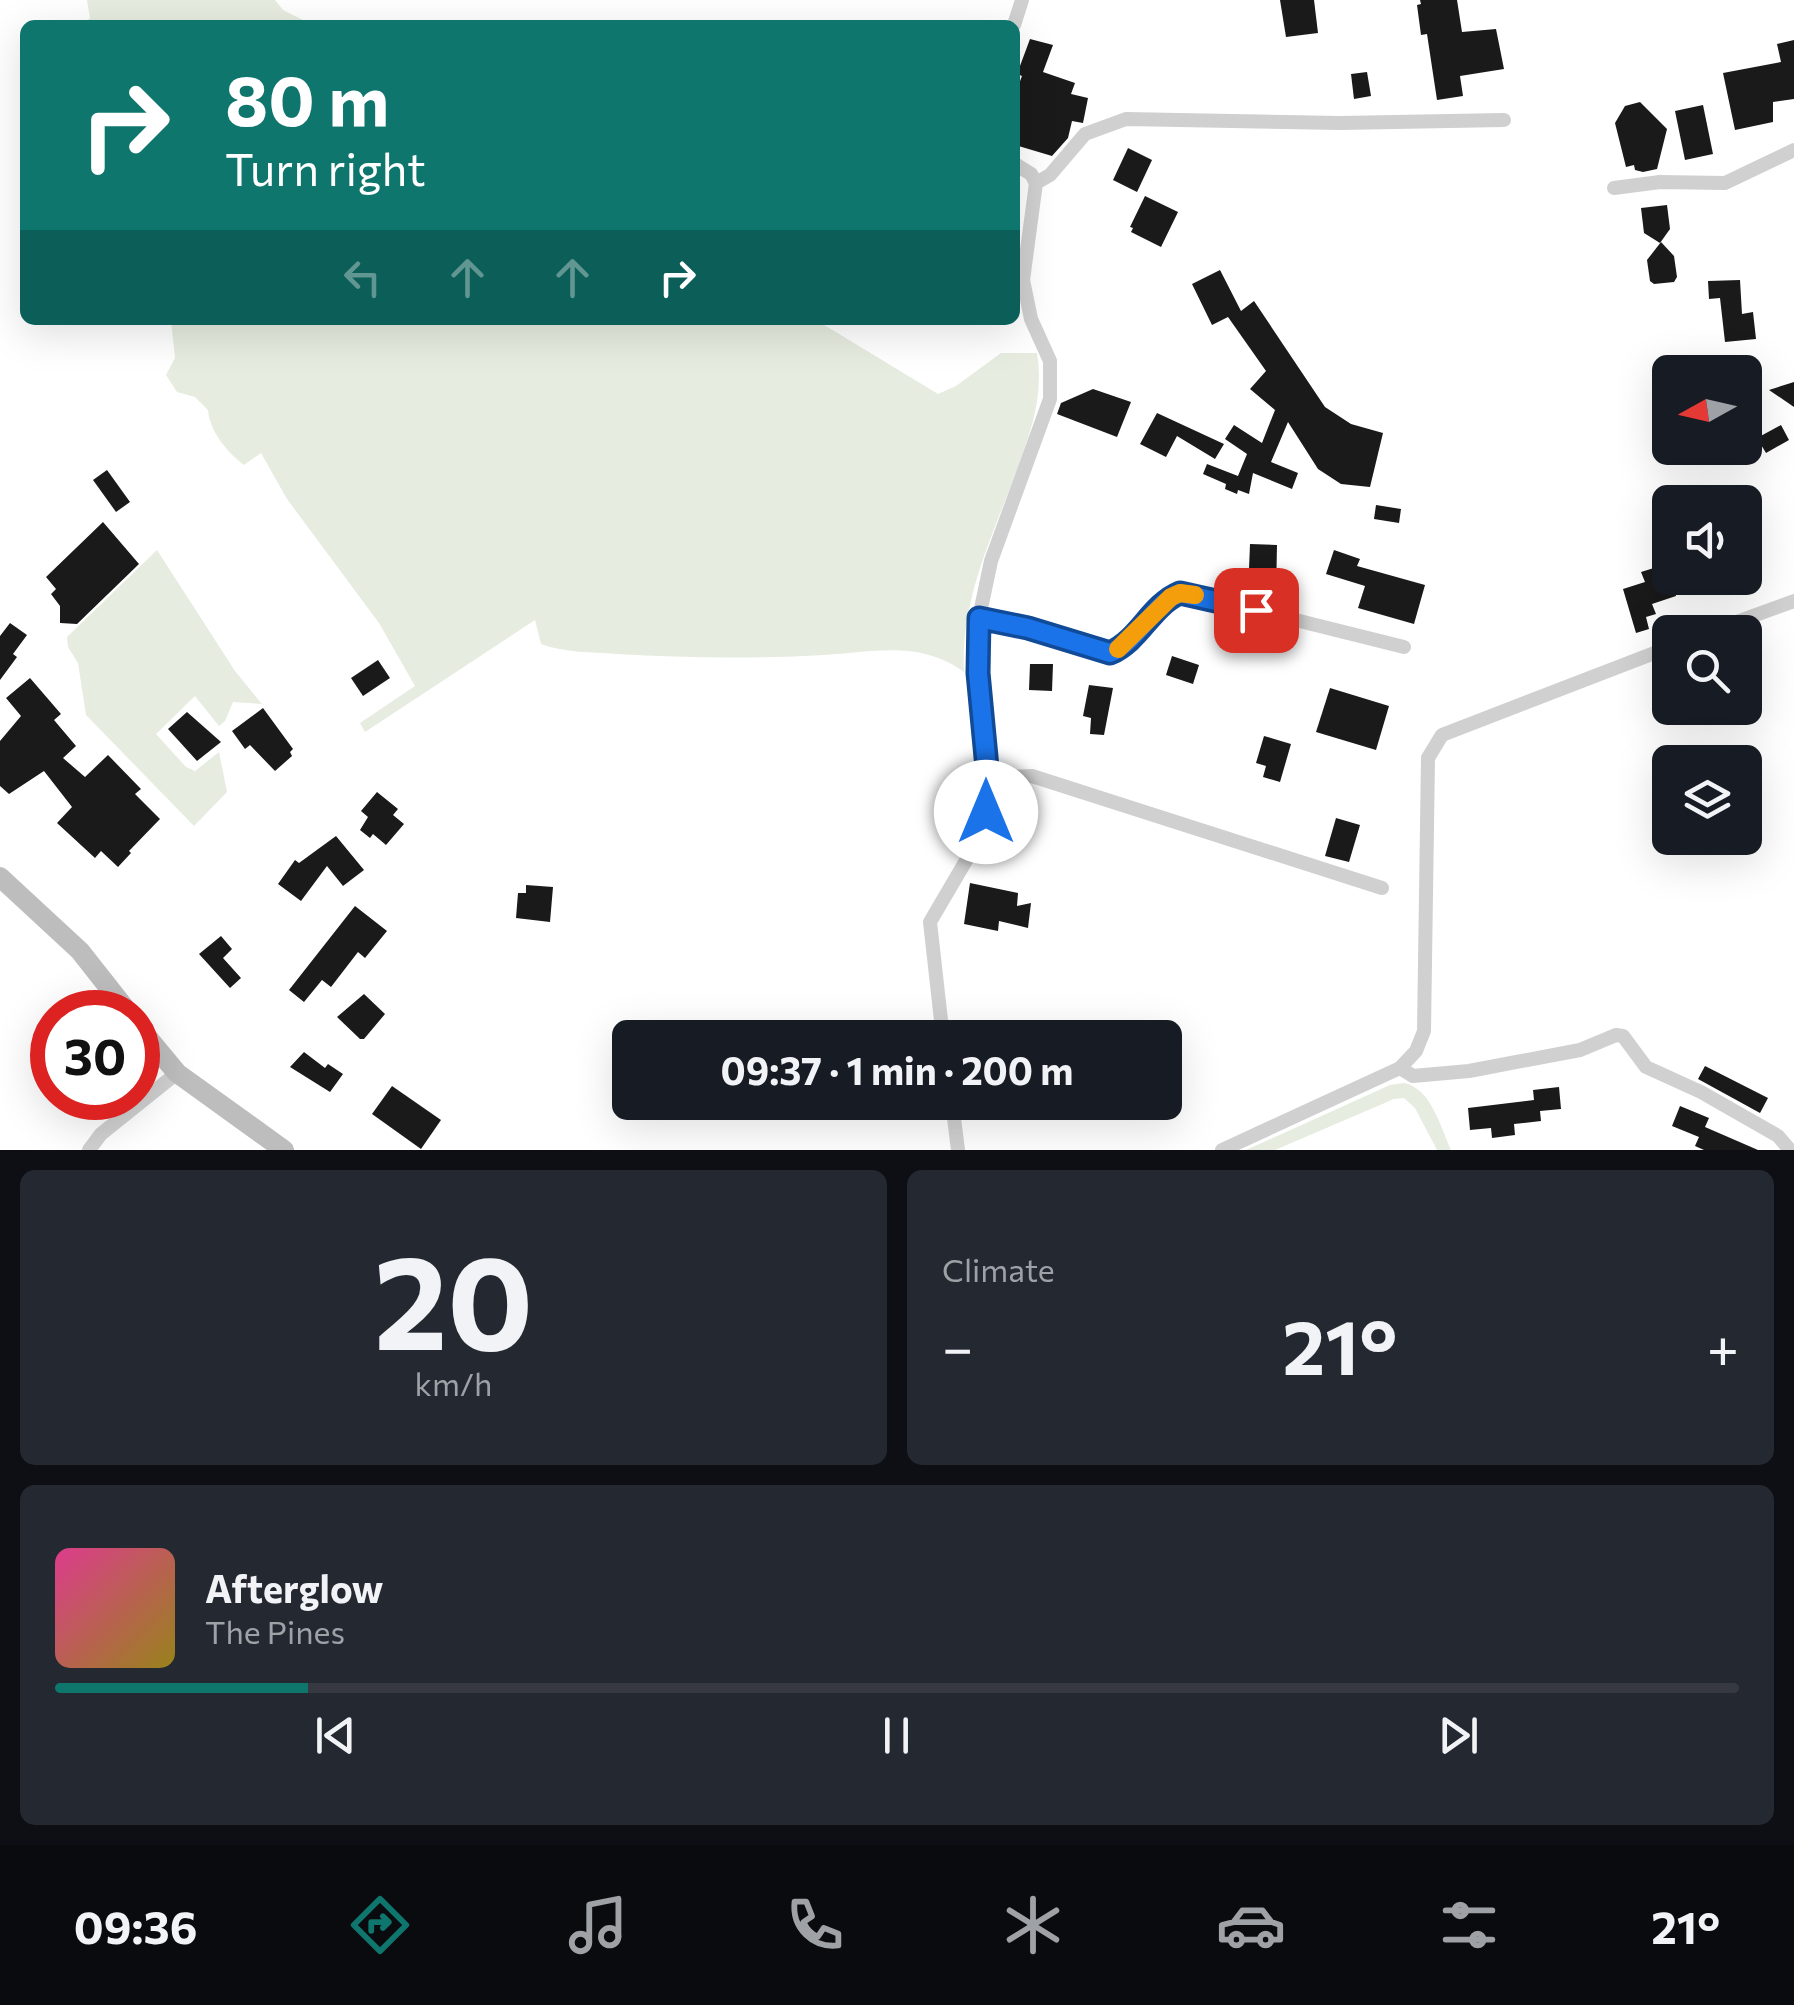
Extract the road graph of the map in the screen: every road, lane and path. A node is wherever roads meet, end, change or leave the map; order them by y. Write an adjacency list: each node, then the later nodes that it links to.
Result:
1 (1504, 120): 4 (street)
2 (1794, 150): 5 (street)
3 (1020, 167): 4 (street)
4 (1036, 184): 8 (street)
5 (1614, 188)
6 (1794, 601): 7 (street)
7 (1756, 615)
8 (979, 618): 9 (street); 11 (street)
9 (1404, 647)
10 (1652, 654): 17 (street)
11 (988, 778): 13 (street); 15 (street)
12 (0, 877): 14 (street)
13 (1382, 888)
14 (111, 990)
15 (942, 1020)
16 (160, 1053): 18 (street)
17 (1400, 1068): 23 (street); 24 (street)
18 (177, 1074): 20 (street); 21 (street)
19 (954, 1120): 22 (street)
20 (89, 1150)
21 (284, 1150)
22 (958, 1150)
23 (1222, 1150)
24 (1790, 1150)

